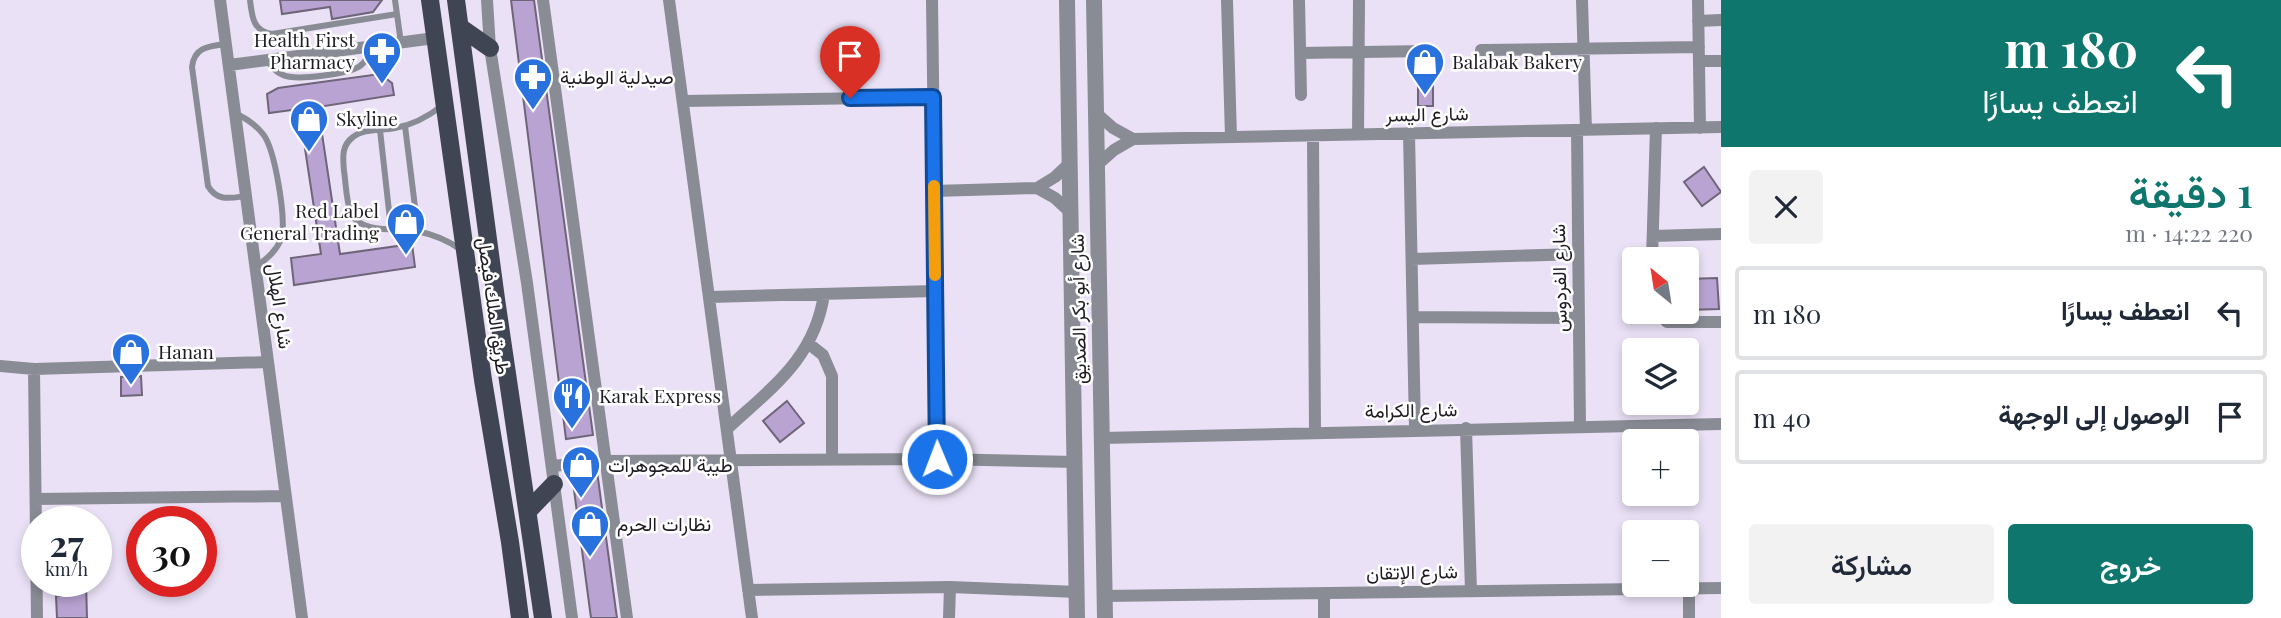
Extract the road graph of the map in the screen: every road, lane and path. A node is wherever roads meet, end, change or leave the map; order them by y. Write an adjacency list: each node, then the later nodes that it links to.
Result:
1 (220, 0): 23 (street, شارع الهلال)
2 (250, 0): 17 (lane)
3 (395, 0): 17 (lane)
4 (430, 0): 21 (main road, طريق الملك فيصل)
5 (487, 0): 26 (street)
6 (543, 0): 88 (street)
7 (669, 0): 38 (street)
8 (932, 0): 37 (street)
9 (1067, 0): 53 (street, شارع أبو بكر الصديق)
10 (1094, 0): 41 (street, شارع أبو بكر الصديق)
11 (1227, 0): 51 (street)
12 (1299, 0): 30 (street)
13 (1359, 0): 31 (street)
14 (1582, 0): 27 (street, شارع الفردوس)
15 (1698, 0): 18 (street)
16 (458, 2): 20 (main road, طريق الملك فيصل)
17 (397, 14): 22 (lane)
18 (1698, 20): 19 (street); 25 (street)
19 (1721, 20)
20 (460, 27): 26 (main road); 95 (main road, طريق الملك فيصل)
21 (435, 38): 22 (street); 39 (main road, طريق الملك فيصل)
22 (401, 43): 24 (street)
23 (226, 44): 35 (street, شارع الهلال); 57 (lane)
24 (372, 46): 32 (street); 32 (lane)
25 (1699, 47): 27 (street); 33 (street)
26 (490, 48): 91 (street)
27 (1583, 49): 28 (street); 47 (street, شارع الفردوس)
28 (1481, 50)
29 (1426, 51): 31 (street)
30 (1300, 53): 31 (street); 36 (street)
31 (1358, 53): 49 (street)
32 (268, 60): 35 (street)
33 (1699, 61): 34 (street); 45 (street)
34 (1721, 61)
35 (229, 65): 40 (street, شارع الهلال)
36 (1301, 95)
37 (933, 97): 38 (street); 56 (street)
38 (683, 101): 70 (street)
39 (444, 104): 42 (lane); 64 (main road, طريق الملك فيصل)
40 (235, 113): 57 (street, شارع الهلال); 67 (lane)
41 (1096, 113): 52 (street); 54 (street, شارع أبو بكر الصديق)
42 (405, 126): 46 (lane); 60 (lane)
43 (1721, 127): 45 (street, شارع اليسر)
44 (1656, 128): 45 (street, شارع اليسر); 47 (street, شارع اليسر); 62 (street)
45 (1700, 128)
46 (380, 130): 59 (lane); 59 (lane)
47 (1581, 130): 48 (street, شارع اليسر); 65 (street, شارع الفردوس)
48 (1409, 133): 49 (street, شارع اليسر); 66 (street)
49 (1358, 134): 50 (street, شارع اليسر)
50 (1313, 136): 51 (street, شارع اليسر); 84 (street)
51 (1231, 137): 52 (street, شارع اليسر)
52 (1133, 139): 54 (street)
53 (1070, 163): 55 (street); 58 (street, شارع أبو بكر الصديق)
54 (1097, 165): 85 (street, شارع أبو بكر الصديق)
55 (1037, 188): 56 (street); 58 (street)
56 (934, 191): 68 (street)
57 (246, 196): 67 (street, شارع الهلال)
58 (1070, 212): 90 (street, شارع أبو بكر الصديق)
59 (391, 229): 60 (lane)
60 (418, 231): 64 (lane)
61 (1721, 234): 62 (street)
62 (1653, 236): 63 (street)
63 (1653, 247)
64 (465, 252): 108 (main road, طريق الملك فيصل)
65 (1578, 254): 66 (street); 72 (street, شارع الفردوس)
66 (1412, 259): 71 (street)
67 (256, 267): 76 (street, شارع الهلال)
68 (935, 291): 69 (street); 86 (street)
69 (824, 294): 70 (street); 75 (street)
70 (710, 297): 82 (street)
71 (1413, 317): 72 (street); 83 (street)
72 (1579, 318): 80 (street, شارع الفردوس)
73 (1699, 321): 74 (street)
74 (1721, 321)
75 (809, 344): 82 (street); 87 (street)
76 (268, 362): 78 (street); 93 (street, شارع الهلال)
77 (0, 366): 78 (street)
78 (34, 369): 94 (street)
79 (1721, 424): 80 (street, شارع الكرامة)
80 (1580, 426): 81 (street, شارع الكرامة)
81 (1466, 428): 83 (street, شارع الكرامة); 101 (street)
82 (727, 429): 89 (street)
83 (1415, 429): 84 (street, شارع الكرامة)
84 (1315, 431): 85 (street, شارع الكرامة)
85 (1102, 438): 104 (street, شارع أبو بكر الصديق)
86 (937, 459): 87 (street); 90 (street)
87 (832, 460): 89 (street)
88 (606, 461): 89 (street); 91 (street); 111 (street)
89 (731, 461): 99 (street)
90 (1074, 462): 102 (street, شارع أبو بكر الصديق)
91 (552, 466): 92 (street)
92 (554, 484): 95 (main road); 110 (street)
93 (286, 496): 94 (street); 107 (street, شارع الهلال)
94 (36, 499): 106 (street)
95 (528, 511): 109 (main road, طريق الملك فيصل)
96 (950, 587): 99 (street); 102 (street); 113 (street)
97 (1721, 588): 98 (street, شارع الإتقان)
98 (1699, 589)
99 (748, 590): 112 (street)
100 (1622, 590): 101 (street, شارع الإتقان)
101 (1471, 591): 103 (street, شارع الإتقان)
102 (1077, 592): 114 (street, شارع أبو بكر الصديق)
103 (1324, 593): 104 (street, شارع الإتقان); 116 (street)
104 (1104, 596): 115 (street, شارع أبو بكر الصديق)
105 (1689, 597): 117 (street)
106 (37, 618)
107 (302, 618)
108 (520, 618)
109 (544, 618)
110 (572, 618)
111 (627, 618)
112 (752, 618)
113 (949, 618)
114 (1077, 618)
115 (1105, 618)
116 (1324, 618)
117 (1689, 618)

